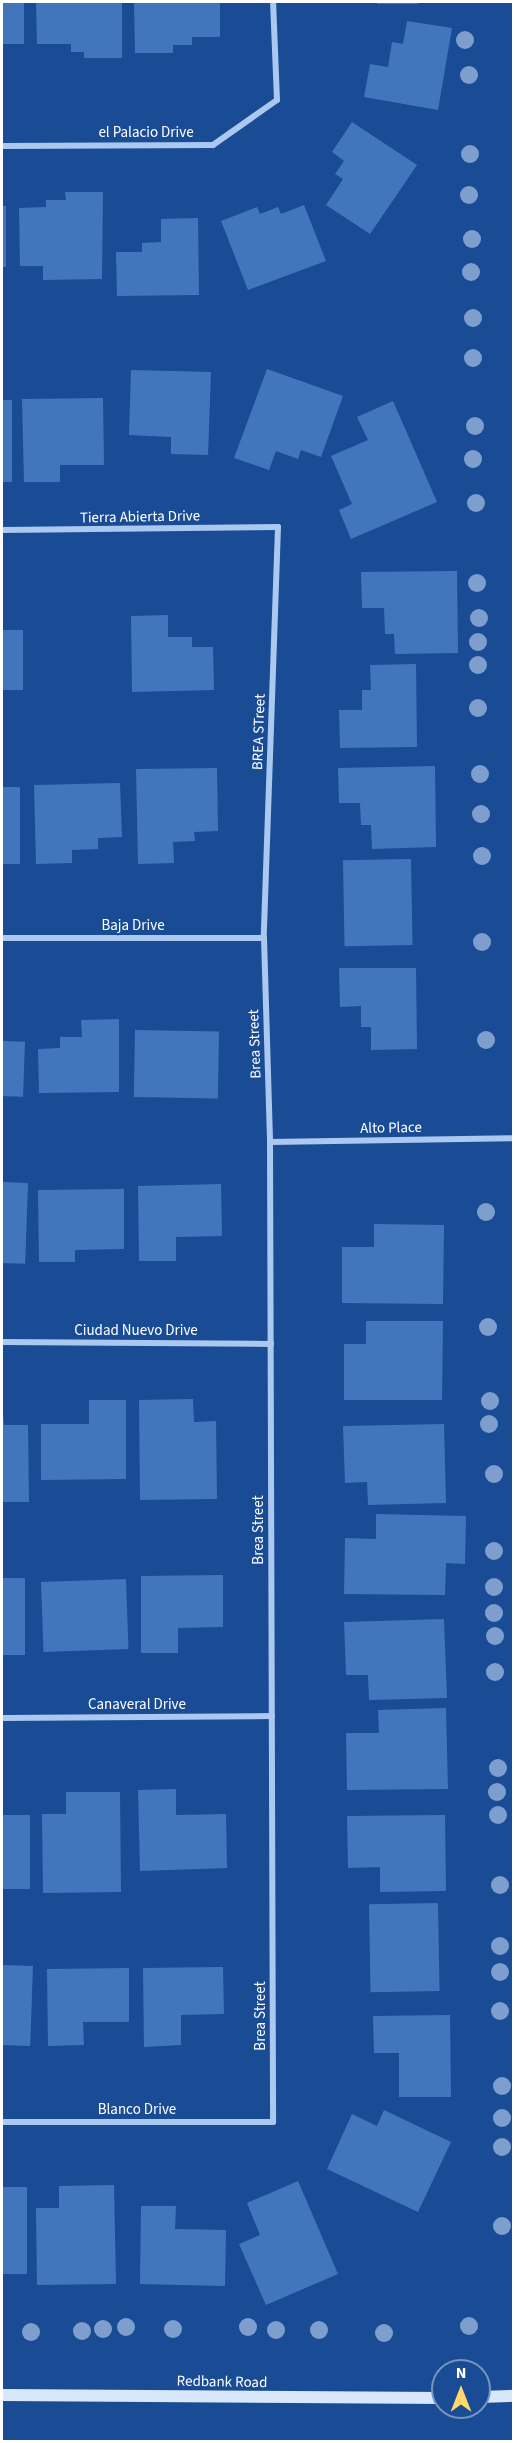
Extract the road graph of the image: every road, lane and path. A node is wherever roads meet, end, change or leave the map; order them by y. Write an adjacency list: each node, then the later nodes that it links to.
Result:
1 (273, 2): 2 (street, el Palacio Drive)
2 (2, 146)
3 (278, 527): 4 (street, Tierra Abierta Drive); 6 (street, BREA STreet)
4 (2, 530)
5 (2, 938): 6 (street, Baja Drive)
6 (264, 938): 8 (street, Brea Street)
7 (513, 1138): 8 (street, Alto Place)
8 (270, 1142): 10 (street, Brea Street)
9 (2, 1342): 10 (street, Ciudad Nuevo Drive)
10 (271, 1344): 11 (street, Brea Street)
11 (272, 1716): 12 (street, Canaveral Drive); 14 (street, Brea Street)
12 (2, 1718)
13 (2, 2122): 14 (street, Blanco Drive)
14 (273, 2122)
15 (2, 2395): 18 (street, Redbank Road)
16 (513, 2396): 17 (street)
17 (491, 2397)
18 (431, 2398)

